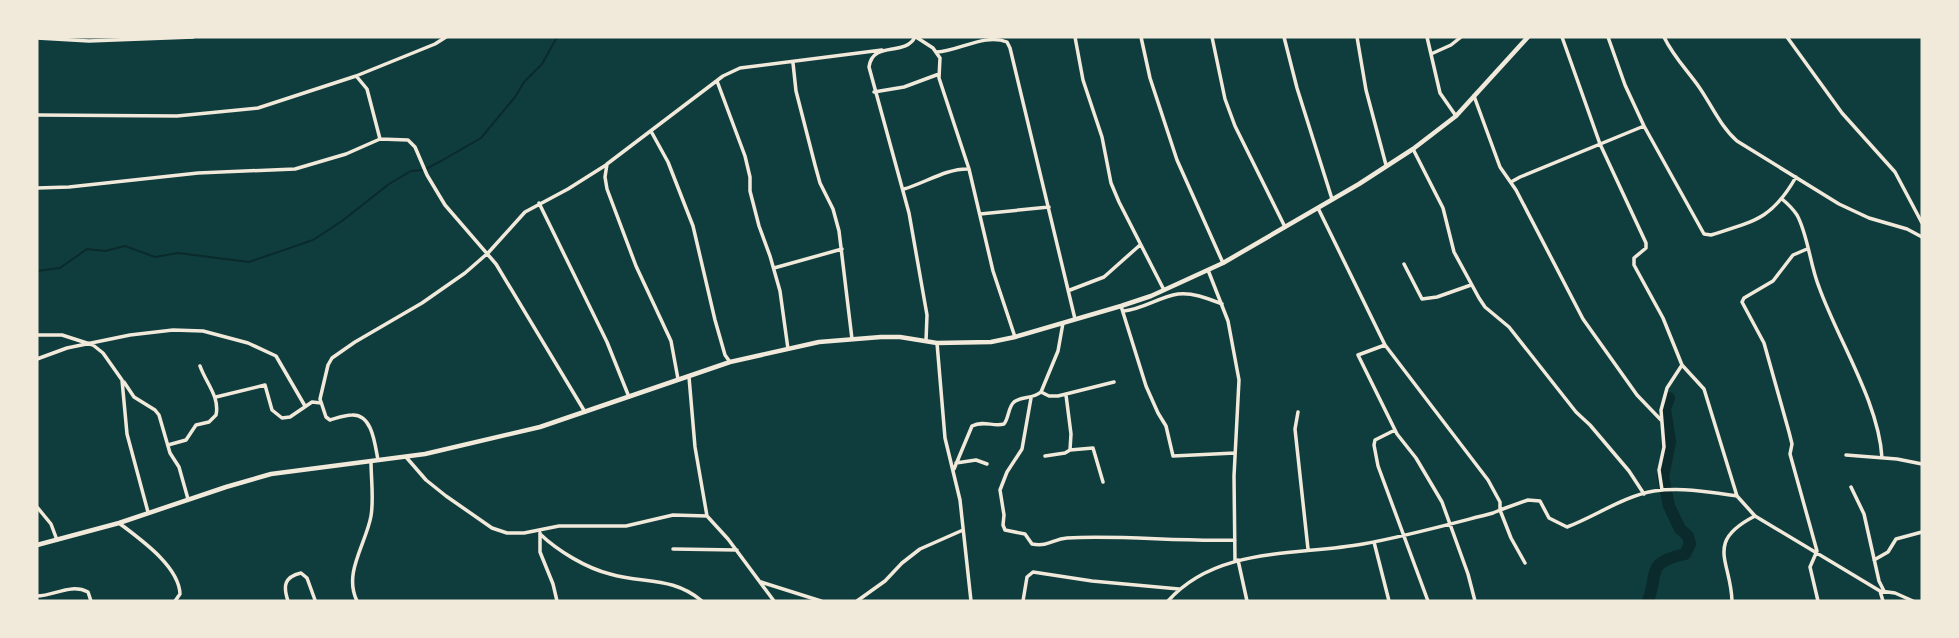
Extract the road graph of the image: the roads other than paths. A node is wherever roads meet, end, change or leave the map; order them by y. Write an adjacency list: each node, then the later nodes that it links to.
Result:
1 (193, 37): 16 (street)
2 (446, 37): 22 (street)
3 (915, 37): 17 (street); 18 (street)
4 (1075, 37): 49 (street)
5 (1141, 37): 53 (street)
6 (1212, 37): 47 (street)
7 (1284, 37): 40 (street)
8 (1357, 37): 34 (street)
9 (1427, 37): 19 (street)
10 (1461, 37): 19 (street)
11 (1528, 37): 25 (street)
12 (1562, 37): 31 (street)
13 (1608, 37): 28 (street)
14 (1664, 37): 36 (street)
15 (1787, 37): 46 (street)
16 (37, 38)
17 (882, 50): 20 (street); 24 (street)
18 (937, 52): 21 (street); 43 (street)
19 (1430, 54): 27 (street)
20 (793, 63): 23 (street); 50 (street)
21 (939, 74): 24 (street); 35 (street)
22 (356, 76): 26 (street); 30 (street)
23 (717, 80): 29 (street); 55 (street)
24 (874, 92): 39 (street)
25 (1475, 96): 27 (street); 37 (street)
26 (37, 115)
27 (1456, 116): 32 (street)
28 (1644, 126): 31 (street); 41 (street)
29 (652, 132): 33 (street); 73 (street)
30 (380, 139): 38 (street); 52 (street)
31 (1600, 144): 37 (street); 74 (street)
32 (1413, 149): 34 (street); 57 (street)
33 (607, 164): 42 (street); 78 (street)
34 (1386, 165): 40 (street)
35 (969, 169): 39 (street); 45 (street)
36 (1796, 177): 41 (street); 48 (street)
37 (1511, 182): 89 (street)
38 (37, 188)
39 (904, 189): 67 (street)
40 (1333, 200): 44 (street)
41 (1782, 200): 51 (street)
42 (539, 203): 52 (street); 83 (street)
43 (1049, 207): 45 (street); 58 (street)
44 (1318, 208): 47 (street); 70 (street)
45 (980, 215): 65 (street)
46 (1922, 223)
47 (1285, 228): 53 (street)
48 (1922, 237)
49 (1140, 245): 58 (street); 59 (street)
50 (842, 249): 55 (street); 66 (street)
51 (1807, 249): 97 (street); 128 (street)
52 (488, 253): 85 (street); 87 (street)
53 (1223, 263): 56 (street)
54 (1404, 264): 57 (street)
55 (774, 268): 71 (street)
56 (1208, 270): 59 (street); 60 (street)
57 (1471, 285): 107 (street)
58 (1070, 290): 62 (street)
59 (1164, 290): 61 (street)
60 (1222, 304): 61 (street); 93 (street)
61 (1123, 308): 62 (street); 93 (street)
62 (1076, 319): 63 (street)
63 (1063, 323): 65 (street); 80 (street)
64 (37, 335): 68 (street)
65 (1015, 337): 69 (street)
66 (852, 339): 67 (street); 71 (street)
67 (926, 341): 69 (street)
68 (88, 343): 72 (street); 77 (street); 86 (street)
69 (937, 343): 103 (street)
70 (1385, 345): 90 (street); 111 (street)
71 (788, 349): 73 (street)
72 (37, 359)
73 (730, 362): 76 (street)
74 (1682, 365): 89 (street); 108 (street)
75 (200, 366): 82 (street)
76 (689, 377): 78 (street); 113 (street)
77 (122, 380): 91 (street); 112 (street)
78 (679, 380): 83 (street)
79 (1114, 382): 81 (street)
80 (1041, 392): 81 (street); 84 (street)
81 (1066, 395): 92 (street)
82 (215, 397): 86 (street); 91 (street)
83 (629, 397): 87 (street)
84 (1031, 398): 100 (street); 122 (street)
85 (321, 403): 86 (street); 98 (street)
86 (305, 406)
87 (585, 412): 95 (street)
88 (1298, 412): 127 (street)
89 (1661, 420): 106 (street)
90 (1395, 430): 116 (street); 120 (street)
91 (168, 445): 109 (street)
92 (1070, 450): 96 (street); 104 (street)
93 (1235, 453): 122 (street)
94 (1846, 455): 97 (street)
95 (405, 456): 98 (street); 118 (street)
96 (1045, 456)
97 (1882, 458): 102 (street)
98 (377, 460): 99 (street)
99 (371, 461): 109 (street); 137 (street)
100 (956, 463): 101 (street); 103 (street)
101 (987, 464)
102 (1922, 464)
103 (953, 471): 117 (street)
104 (1103, 482)
105 (1852, 487): 129 (street)
106 (1662, 490): 107 (street); 108 (street)
107 (1644, 494): 111 (street)
108 (1737, 496): 114 (street)
109 (188, 499): 112 (street)
110 (37, 507): 121 (street)
111 (1500, 510): 116 (street); 131 (street)
112 (148, 512): 115 (street)
113 (706, 516): 118 (street); 126 (street)
114 (1755, 516): 128 (street); 153 (street)
115 (119, 523): 121 (street); 139 (street)
116 (1449, 524): 120 (street); 152 (street)
117 (963, 530): 145 (street); 146 (street)
118 (539, 532): 141 (street); 142 (street)
119 (1922, 532): 129 (street)
120 (1404, 535): 123 (street); 151 (street)
121 (57, 540): 124 (street)
122 (1235, 540): 130 (street)
123 (1374, 542): 127 (street); 150 (street)
124 (37, 545)
125 (673, 550): 126 (street)
126 (737, 550): 132 (street)
127 (1308, 550): 130 (street)
128 (1817, 551): 134 (street); 154 (street)
129 (1874, 560): 134 (street)
130 (1236, 561): 133 (street); 149 (street)
131 (1525, 563)
132 (759, 581): 143 (street); 144 (street)
133 (1179, 589): 147 (street); 148 (street)
134 (1883, 592): 155 (street); 156 (street)
135 (37, 596): 138 (street)
136 (315, 600): 140 (street)
137 (354, 600)
138 (91, 601)
139 (175, 601)
140 (288, 601)
141 (557, 601)
142 (702, 601)
143 (774, 601)
144 (821, 601)
145 (857, 601)
146 (971, 601)
147 (1023, 601)
148 (1168, 601)
149 (1247, 601)
150 (1388, 601)
151 (1428, 601)
152 (1475, 601)
153 (1732, 601)
154 (1818, 601)
155 (1883, 601)
156 (1913, 601)

